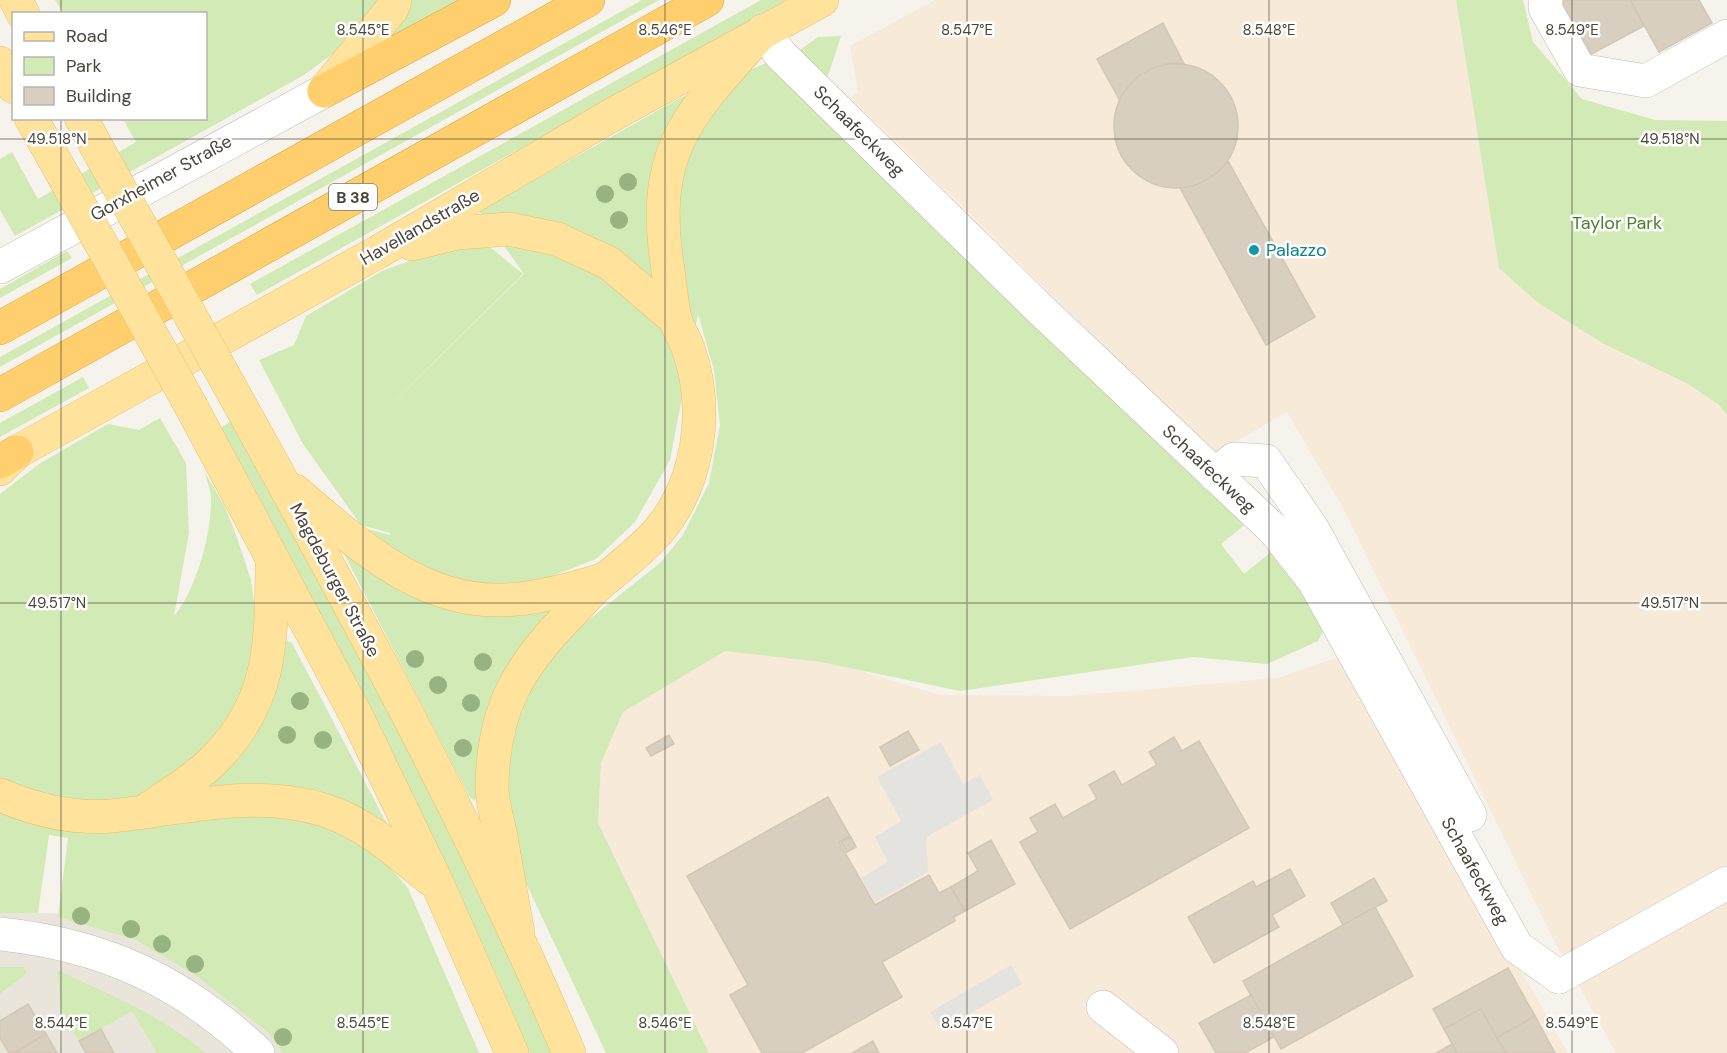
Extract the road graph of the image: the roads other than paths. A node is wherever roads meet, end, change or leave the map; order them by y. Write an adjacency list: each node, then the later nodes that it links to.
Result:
1 (395, 0): 11 (main road)
2 (494, 0): 11 (highway)
3 (588, 0): 17 (highway)
4 (707, 0): 18 (highway, B 38)
5 (822, 0): 7 (main road, Havellandstraße)
6 (1546, 0): 8 (street)
7 (763, 31): 14 (main road, Havellandstraße); 16 (main road); 20 (street, Schaafeckweg)
8 (1727, 36)
9 (0, 63): 10 (main road)
10 (12, 84)
11 (324, 91): 15 (street, Gorxheimer Straße)
12 (32, 120): 22 (main road, bridge)
13 (82, 120): 21 (main road, Magdeburger Straße, bridge)
14 (378, 252): 16 (main road); 19 (main road, Havellandstraße)
15 (0, 267)
16 (675, 319): 23 (main road)
17 (0, 328)
18 (0, 395)
19 (6, 461)
20 (1215, 475): 30 (street, Schaafeckweg); 30 (street)
21 (282, 479): 23 (main road); 28 (main road, Magdeburger Straße)
22 (273, 556): 25 (main road); 27 (main road)
23 (603, 580): 28 (main road)
24 (0, 795): 25 (main road)
25 (149, 809): 27 (main road)
26 (1727, 883): 30 (street)
27 (438, 885): 33 (main road)
28 (518, 933): 34 (main road, Magdeburger Straße)
29 (0, 934): 32 (street)
30 (1559, 977)
31 (1103, 1007): 35 (street)
32 (258, 1053)
33 (512, 1053)
34 (569, 1053)
35 (1161, 1053)

